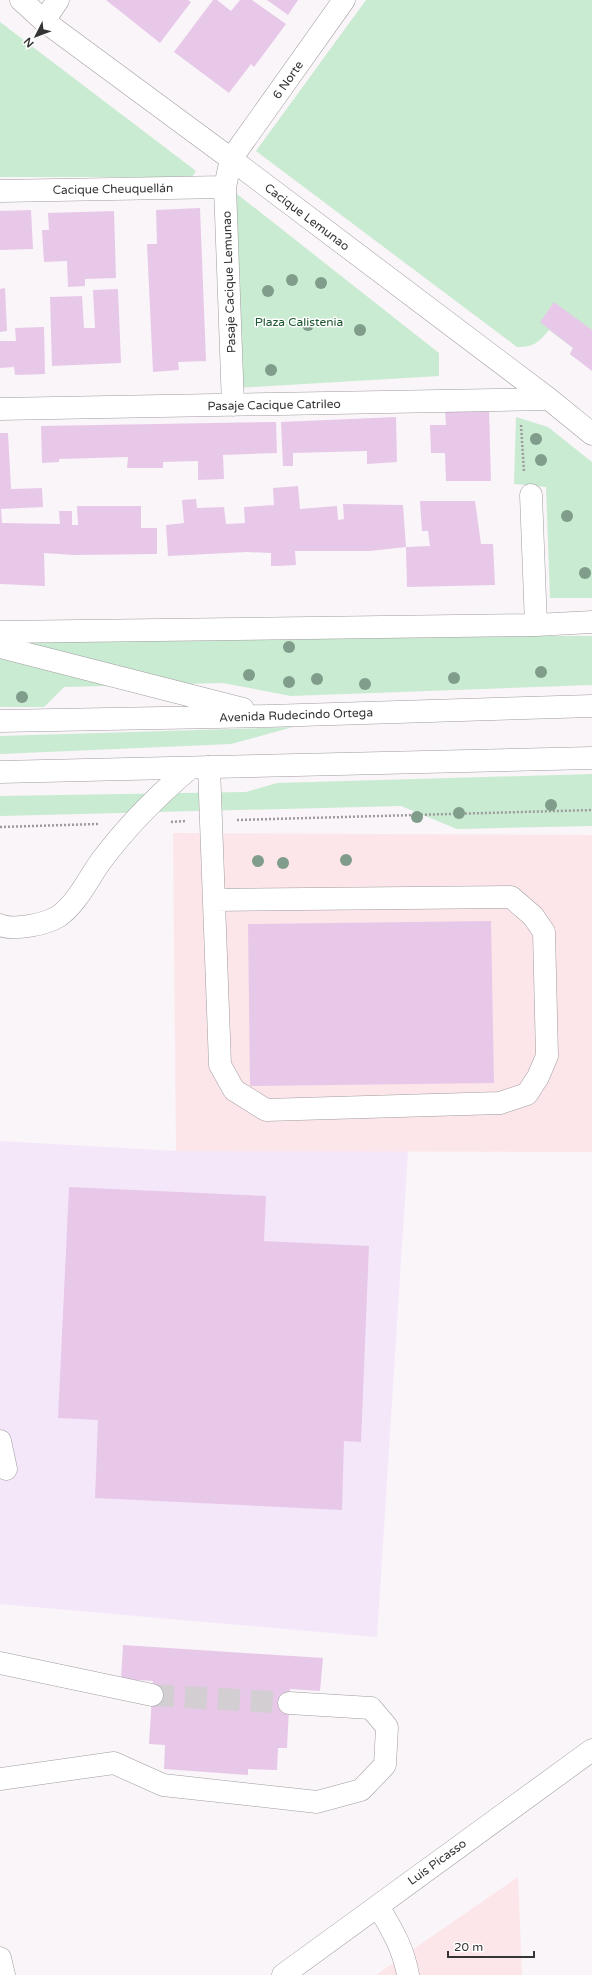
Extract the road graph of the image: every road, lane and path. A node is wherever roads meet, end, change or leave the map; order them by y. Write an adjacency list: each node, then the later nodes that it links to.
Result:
1 (21, 0): 4 (street, Cacique Lemunao)
2 (58, 0): 4 (street)
3 (344, 0): 5 (street, 6 Norte)
4 (44, 21): 5 (street, Cacique Lemunao)
5 (231, 159): 6 (street, Pasaje Cacique Lemunao); 8 (street, Cacique Lemunao)
6 (225, 187): 7 (street, Cacique Cheuquellán); 10 (street, Pasaje Cacique Lemunao)
7 (0, 191)
8 (549, 399): 9 (street, Pasaje Cacique Catrileo); 12 (street, Cacique Lemunao)
9 (520, 400): 10 (street, Pasaje Cacique Catrileo); 13 (path)
10 (233, 406): 11 (street, Pasaje Cacique Catrileo)
11 (0, 409)
12 (592, 434)
13 (531, 495): 15 (street)
14 (592, 622): 15 (street)
15 (536, 625): 16 (street)
16 (0, 632)
17 (0, 647): 21 (street)
18 (592, 695): 20 (street)
19 (592, 706): 20 (street, Avenida Rudecindo Ortega)
20 (546, 707): 21 (street, Avenida Rudecindo Ortega)
21 (269, 716): 22 (street, Avenida Rudecindo Ortega)
22 (0, 721)
23 (592, 758): 24 (street)
24 (199, 767): 25 (street); 27 (street); 28 (street)
25 (0, 772)
26 (592, 810): 27 (path)
27 (212, 820): 28 (path); 30 (street)
28 (132, 823): 29 (path); 31 (street)
29 (0, 826)
30 (214, 900): 30 (street)
31 (0, 925)
32 (0, 1441): 33 (street)
33 (6, 1469)
34 (0, 1664): 35 (street)
35 (152, 1695)
36 (289, 1703): 38 (street)
37 (592, 1750): 39 (street, Luis Picasso)
38 (0, 1779)
39 (378, 1906): 42 (street, Luis Picasso); 43 (street)
40 (0, 1958): 41 (street)
41 (4, 1975)
42 (283, 1975)
43 (408, 1975)

